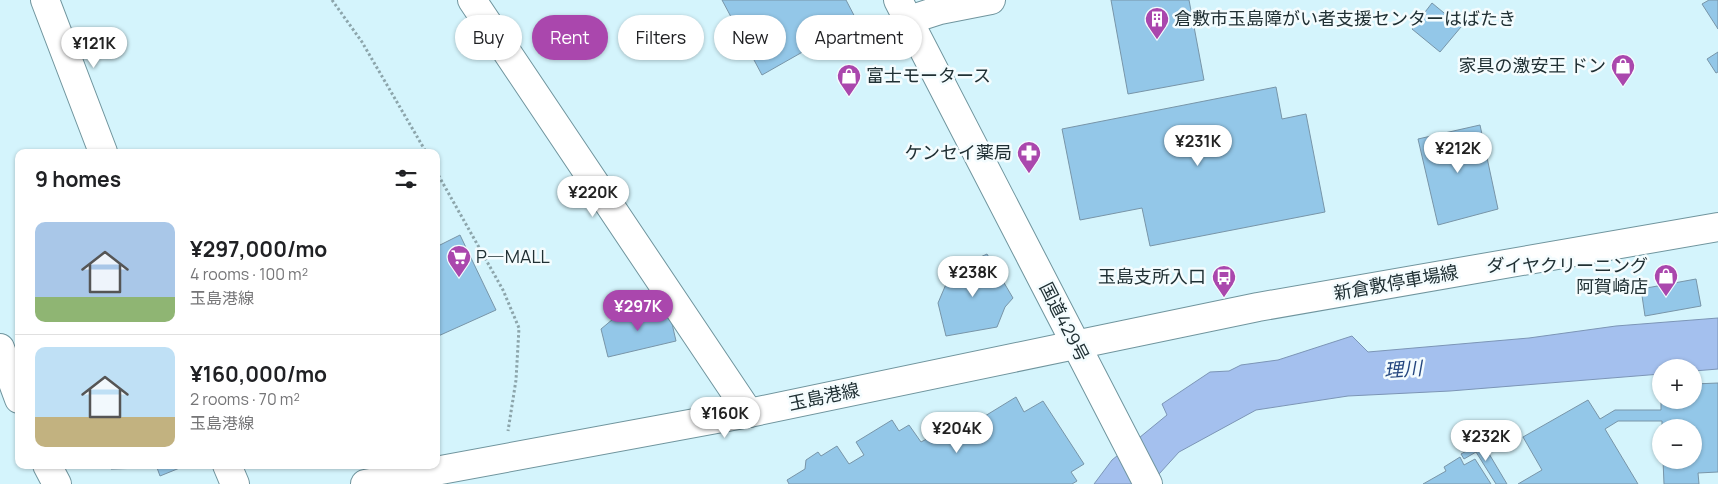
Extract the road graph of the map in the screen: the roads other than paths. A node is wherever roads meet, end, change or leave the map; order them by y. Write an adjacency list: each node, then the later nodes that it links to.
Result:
1 (45, 0): 5 (main road)
2 (472, 0): 10 (main road)
3 (991, 0): 4 (main road)
4 (903, 10): 7 (main road, 国道429号)
5 (103, 149)
6 (1718, 227): 7 (main road, 新倉敷停車場線)
7 (1075, 346): 10 (main road, 玉島港線); 16 (main road, 国道429号)
8 (0, 348): 9 (main road)
9 (15, 388)
10 (749, 413): 15 (main road, 玉島港線)
11 (49, 469): 13 (main road)
12 (229, 469): 14 (main road)
13 (56, 484)
14 (235, 484)
15 (365, 484)
16 (1148, 484)

